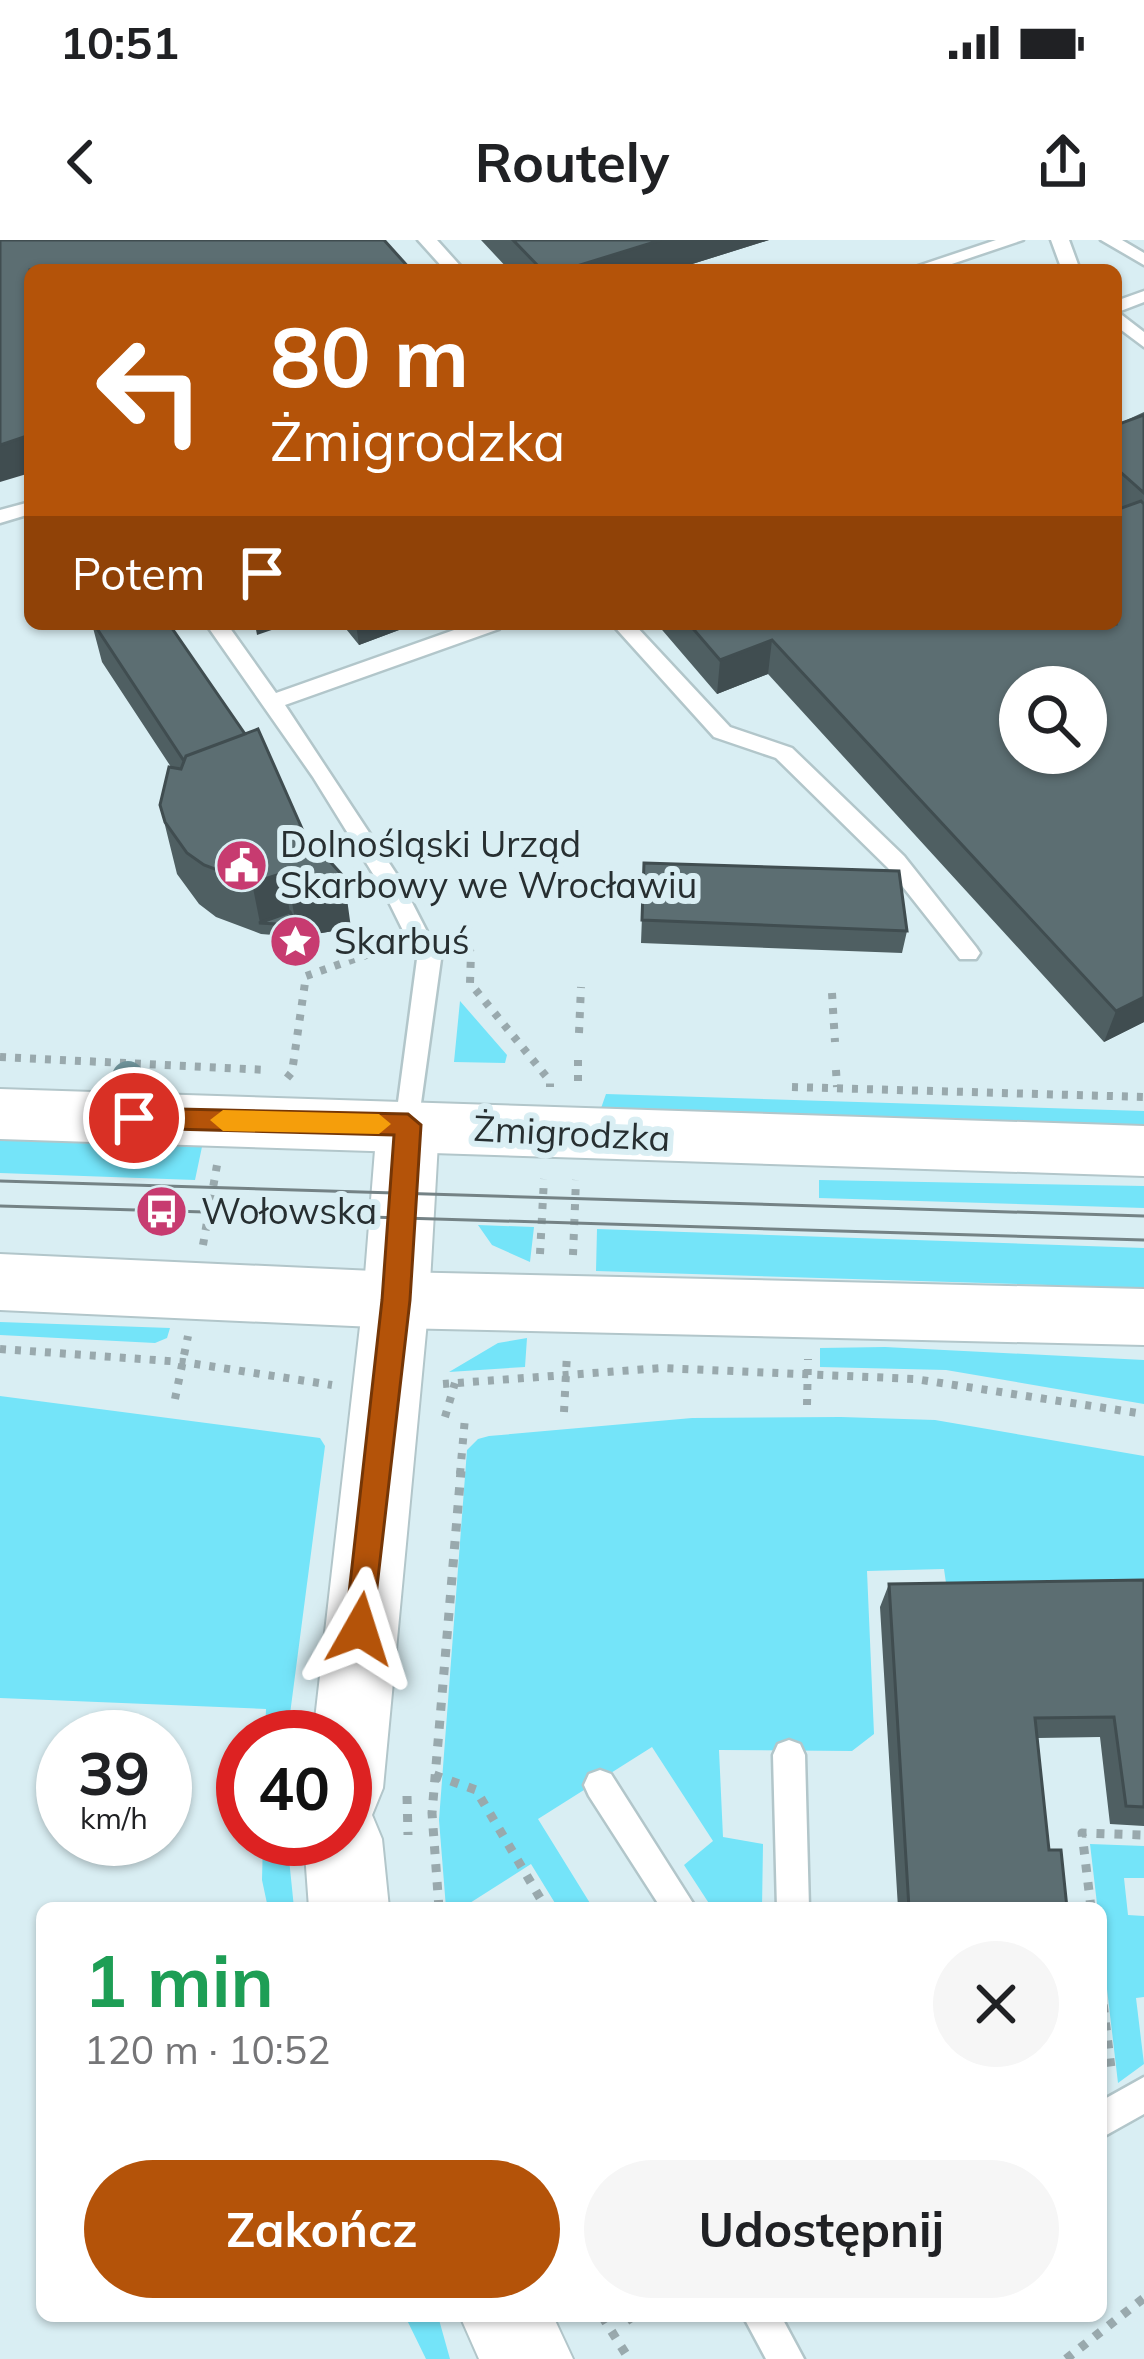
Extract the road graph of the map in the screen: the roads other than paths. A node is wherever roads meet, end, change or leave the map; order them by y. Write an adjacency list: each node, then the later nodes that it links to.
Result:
1 (427, 240): 5 (lane)
2 (1014, 240): 6 (lane)
3 (1110, 240): 4 (lane)
4 (1144, 260)
5 (449, 264)
6 (935, 264)
7 (220, 630): 10 (lane)
8 (475, 630): 10 (lane)
9 (628, 630): 11 (lane)
10 (272, 702): 13 (lane)
11 (968, 953)
12 (0, 1114): 13 (main road, Żmigrodzka)
13 (408, 1125): 14 (main road, Żmigrodzka); 16 (main road)
14 (1144, 1151)
15 (0, 1282): 16 (main road)
16 (396, 1300): 17 (main road); 18 (main road)
17 (1127, 1322)
18 (352, 1710)
19 (789, 1755): 24 (lane)
20 (600, 1785): 23 (lane)
21 (345, 1866): 22 (main road)
22 (348, 1902)
23 (676, 1902)
24 (793, 1902)
25 (507, 2322): 27 (main road)
26 (764, 2322): 28 (lane)
27 (529, 2359)
28 (786, 2359)

